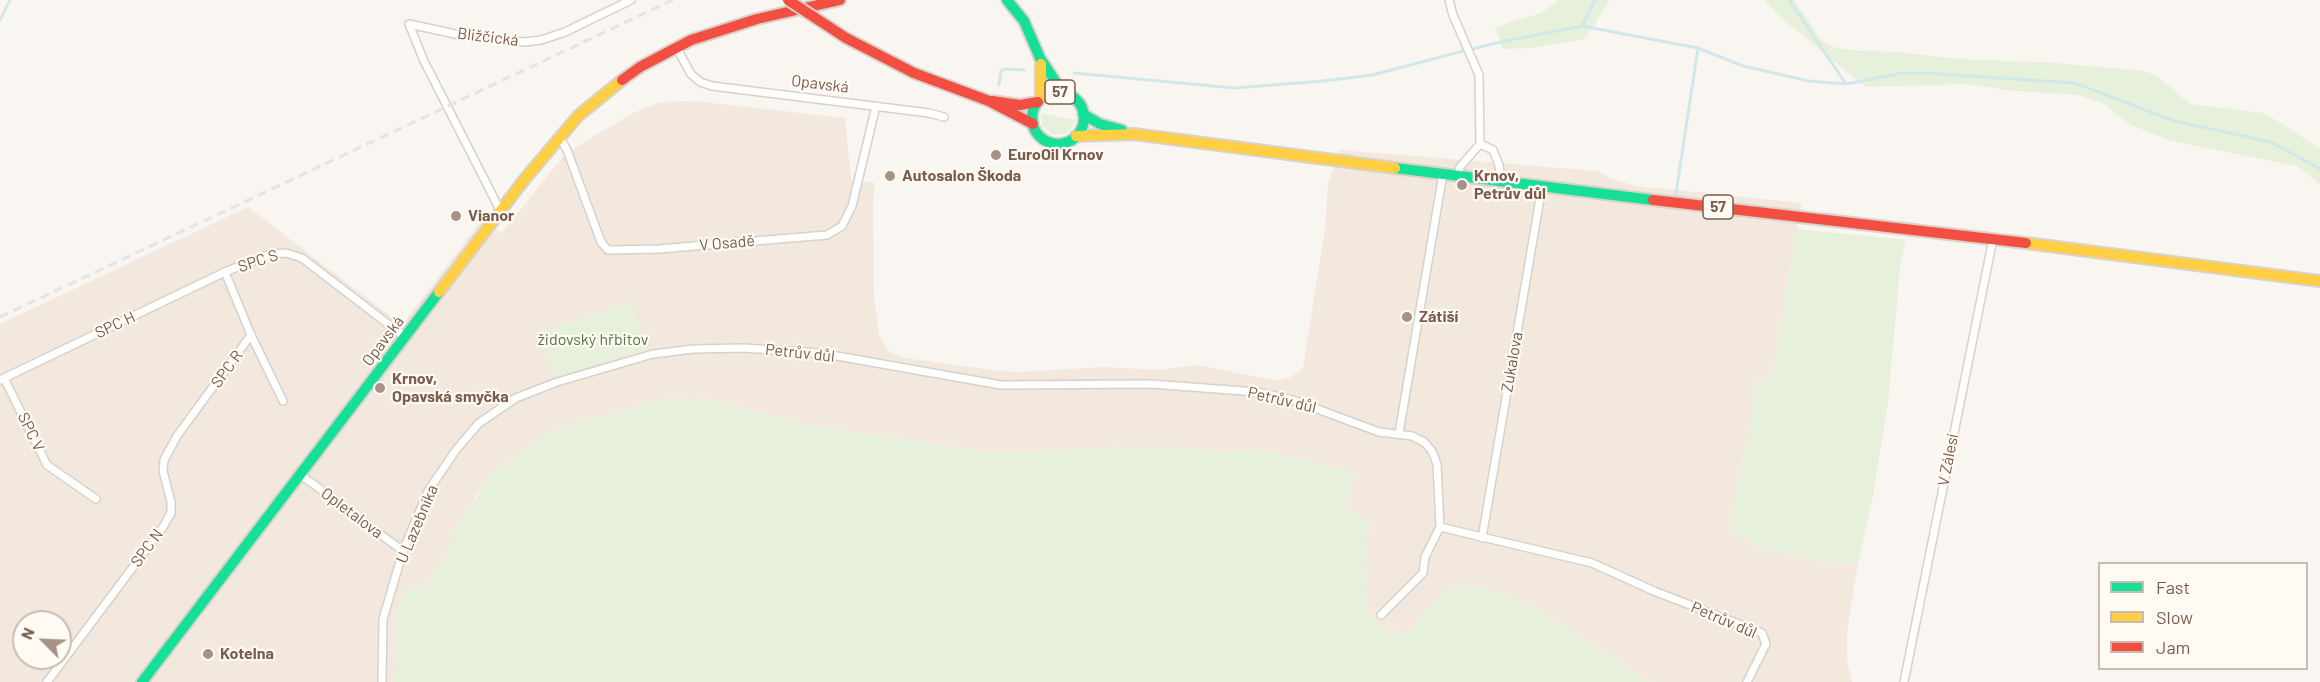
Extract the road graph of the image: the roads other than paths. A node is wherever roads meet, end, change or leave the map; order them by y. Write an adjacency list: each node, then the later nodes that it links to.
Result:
1 (631, 0): 23 (street, Bližčická)
2 (788, 0): 10 (main road, 57, bridge)
3 (840, 0): 6 (main road, Opavská)
4 (1007, 0): 7 (main road)
5 (1449, 0): 18 (street)
6 (676, 47): 11 (street, Opavská); 17 (main road, Opavská)
7 (1040, 58): 8 (main road); 9 (main road)
8 (1062, 93): 9 (main road, 57); 12 (main road, 57)
9 (1040, 100): 10 (main road, 57); 14 (main road, 57)
10 (989, 101): 14 (main road, 57)
11 (876, 106): 13 (street, Opavská); 17 (street, V Osadě)
12 (1083, 114): 15 (main road, 57); 16 (main road, 57)
13 (944, 117)
14 (1033, 124): 16 (main road, 57)
15 (1134, 134): 16 (main road, 57); 19 (main road, 57)
16 (1076, 135)
17 (559, 136): 23 (main road, Opavská)
18 (1480, 144): 20 (street); 21 (street)
19 (1443, 174): 20 (main road, 57); 33 (street)
20 (1458, 176): 21 (main road, 57)
21 (1501, 182): 22 (main road, 57)
22 (1542, 187): 24 (main road, 57); 37 (street, Zukalova)
23 (501, 212): 28 (main road, Opavská)
24 (1993, 239): 26 (main road, 57); 44 (street, V Zálesí)
25 (225, 272): 27 (street, SPC S); 28 (street, SPC S); 30 (street, SPC H)
26 (2320, 281)
27 (251, 335): 31 (street, SPC S); 32 (street, SPC R)
28 (405, 337): 34 (main road, Opavská)
29 (653, 354): 33 (street, Petrův důl); 38 (street, U Lazebníka)
30 (2, 379): 35 (street, SPC V)
31 (283, 401)
32 (203, 403): 40 (street, SPC N)
33 (1399, 433): 36 (street, Petrův důl)
34 (301, 475): 38 (street, Opletalova); 41 (main road, Opavská)
35 (96, 499)
36 (1440, 527): 37 (street, Petrův důl); 39 (street)
37 (1482, 538): 43 (street, Petrův důl)
38 (403, 551): 42 (street, U Lazebníka)
39 (1381, 615)
40 (47, 682)
41 (142, 682)
42 (382, 682)
43 (1747, 682)
44 (1904, 682)

